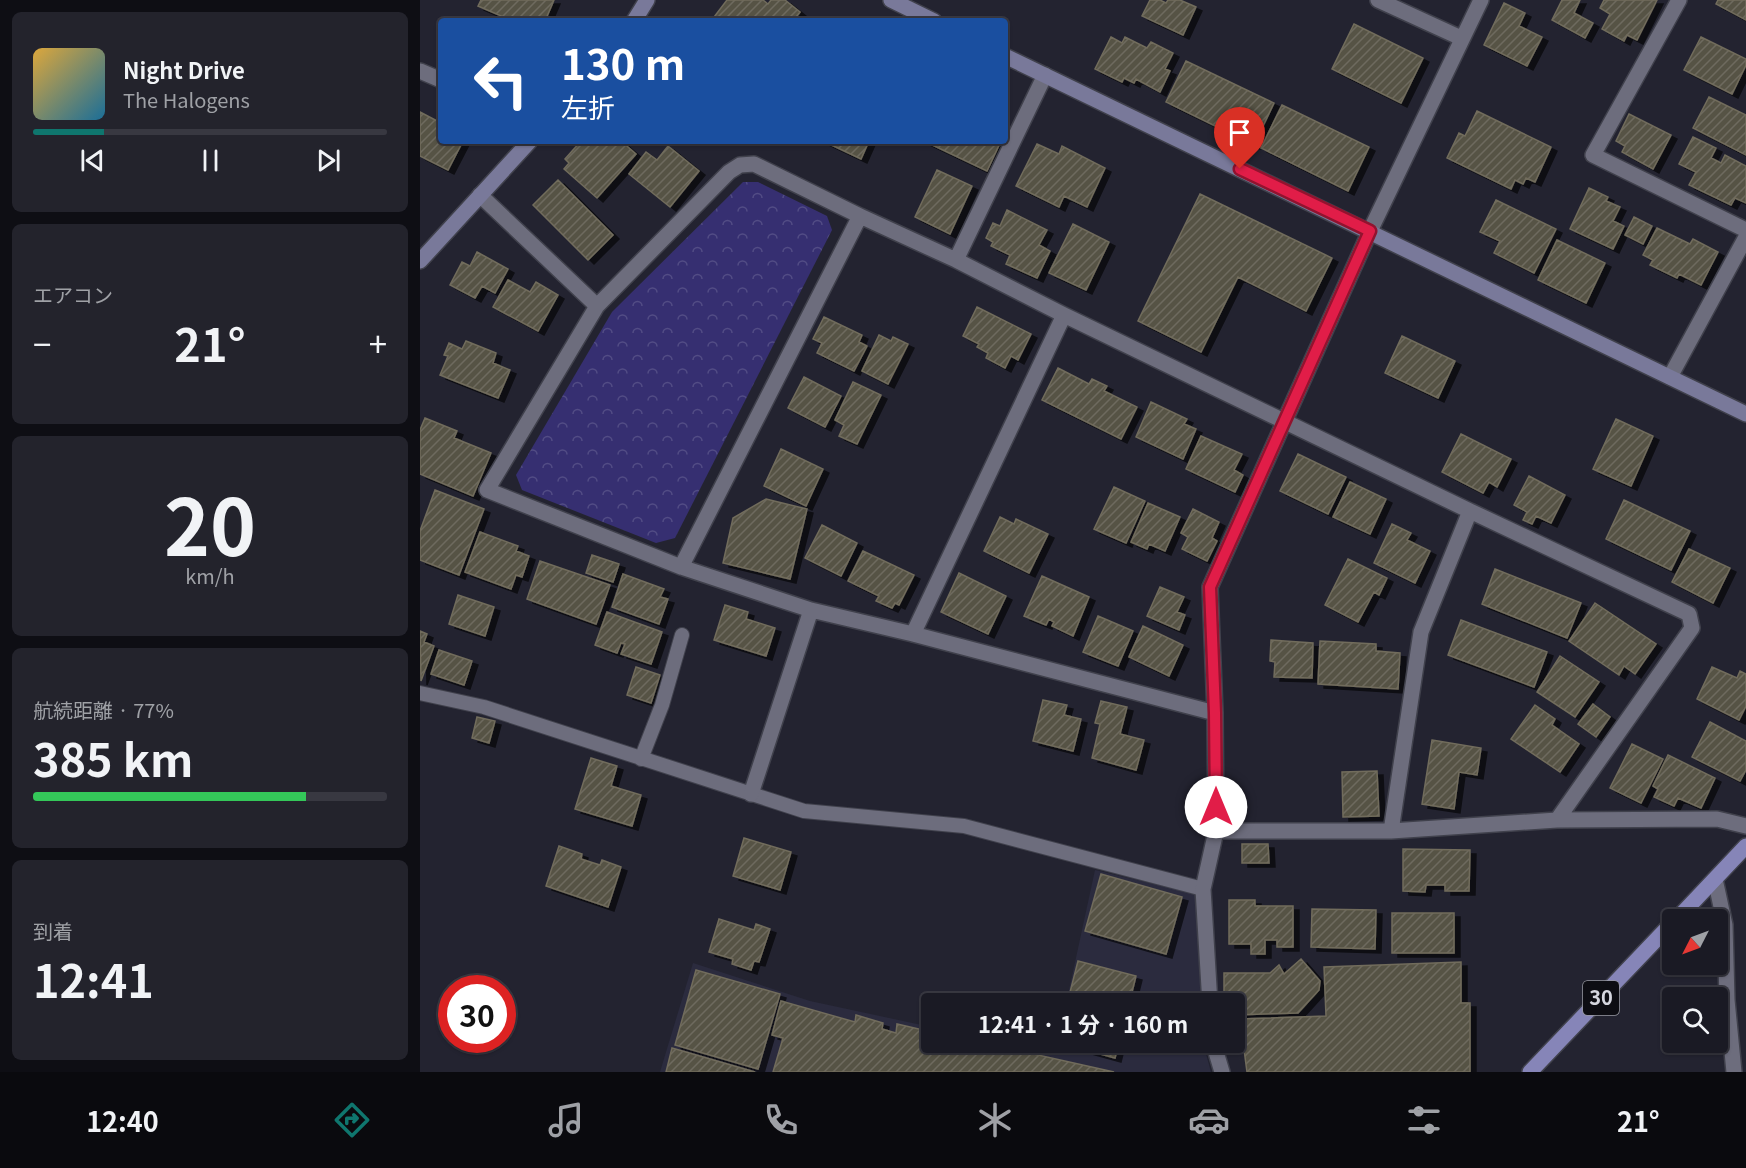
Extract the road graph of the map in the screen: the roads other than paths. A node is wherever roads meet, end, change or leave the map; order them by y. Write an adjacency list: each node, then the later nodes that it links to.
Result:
1 (647, 0): 6 (street)
2 (891, 0): 7 (street)
3 (1378, 0): 8 (street)
4 (1481, 0): 8 (street)
5 (1679, 0): 16 (street)
6 (636, 18)
7 (928, 18)
8 (1461, 38): 17 (street)
9 (1008, 57): 11 (street)
10 (420, 71): 12 (street)
11 (1045, 75): 17 (street); 19 (street)
12 (438, 79)
13 (527, 144): 14 (street)
14 (480, 195): 20 (street); 21 (street)
15 (860, 216): 19 (street); 21 (street); 27 (street)
16 (1746, 230)
17 (1370, 231): 23 (street); 25 (street)
18 (1746, 237): 23 (street)
19 (956, 260): 22 (street)
20 (420, 261)
21 (597, 306): 27 (street)
22 (1064, 315): 25 (street); 29 (street)
23 (1670, 377): 24 (street)
24 (1746, 414)
25 (1286, 421): 26 (street); 32 (street)
26 (1470, 511): 35 (street); 38 (street)
27 (681, 567): 28 (street)
28 (811, 610): 29 (street); 34 (street)
29 (913, 634): 32 (street)
30 (682, 635): 33 (lane)
31 (420, 693): 33 (lane)
32 (1215, 713): 37 (street)
33 (641, 759): 34 (lane)
34 (751, 795): 41 (lane)
35 (1557, 820): 36 (street); 38 (street)
36 (1746, 826)
37 (1216, 831): 38 (street); 41 (street)
38 (1391, 831)
39 (1746, 846): 40 (main road)
40 (1714, 879): 42 (main road); 48 (street)
41 (1203, 889): 44 (street)
42 (1686, 909)
43 (1662, 933): 47 (main road, 30)
44 (1209, 993)
45 (1216, 1053): 46 (street)
46 (1222, 1072)
47 (1530, 1072)
48 (1734, 1072)

